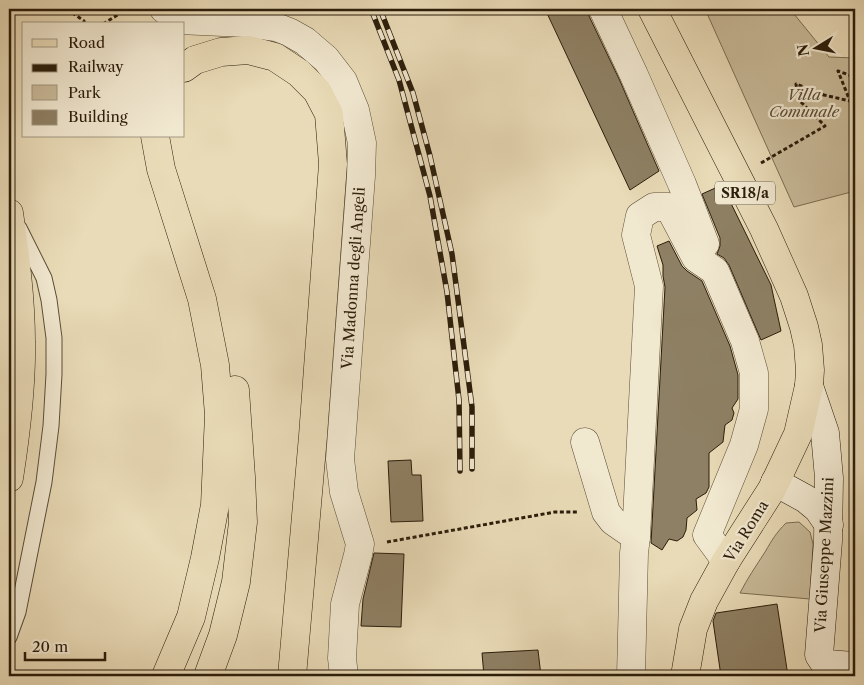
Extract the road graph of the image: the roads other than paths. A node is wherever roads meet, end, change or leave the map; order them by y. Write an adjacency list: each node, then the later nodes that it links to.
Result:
1 (164, 9): 23 (street, Via Madonna degli Angeli)
2 (603, 9): 8 (street)
3 (652, 9): 10 (main road, SR18/a)
4 (185, 67): 22 (main road)
5 (155, 138): 9 (main road)
6 (9, 208): 17 (lane)
7 (9, 213): 12 (main road)
8 (715, 271): 15 (street); 16 (street)
9 (202, 299): 20 (main road); 21 (main road)
10 (809, 386): 13 (main road, Via Roma / SR18/a); 14 (street, Via Giuseppe Mazzini)
11 (585, 442): 15 (street)
12 (9, 478)
13 (775, 482): 14 (street); 16 (main road, Via Roma / SR18/a)
14 (829, 525): 18 (street, Via Giuseppe Mazzini)
15 (636, 538): 24 (street)
16 (726, 562): 25 (main road, Via Roma / SR18/a)
17 (9, 637)
18 (818, 666): 19 (street, Via Giuseppe Mazzini)
19 (855, 666)
20 (166, 676)
21 (208, 676)
22 (292, 676)
23 (344, 676)
24 (631, 676)
25 (685, 676)

